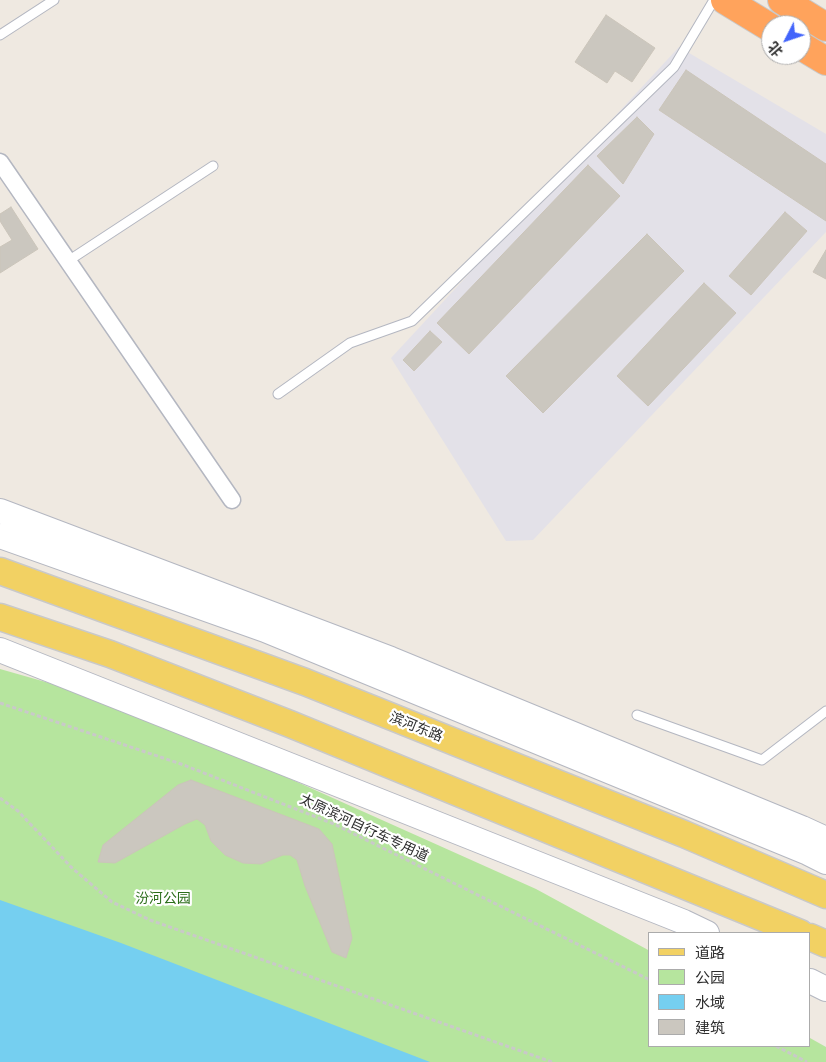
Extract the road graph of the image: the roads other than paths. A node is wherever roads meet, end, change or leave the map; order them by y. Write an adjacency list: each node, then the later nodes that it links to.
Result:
1 (54, 0): 7 (lane)
2 (714, 0): 13 (lane)
3 (725, 0): 5 (highway)
4 (782, 0): 6 (highway)
5 (761, 22)
6 (826, 27)
7 (0, 35)
8 (811, 52): 9 (highway)
9 (826, 61)
10 (0, 162): 12 (street)
11 (213, 166): 12 (lane)
12 (68, 261): 14 (street)
13 (278, 394)
14 (232, 500)
15 (0, 511): 22 (main road)
16 (0, 536): 23 (main road)
17 (0, 572): 24 (main road, 滨河东路)
18 (0, 618): 26 (main road)
19 (0, 650): 25 (main road)
20 (826, 711): 21 (lane)
21 (637, 716)
22 (826, 839)
23 (826, 862)
24 (826, 895)
25 (705, 932)
26 (798, 932)
27 (811, 937): 28 (main road)
28 (826, 944)
29 (811, 982): 30 (main road)
30 (826, 989)

